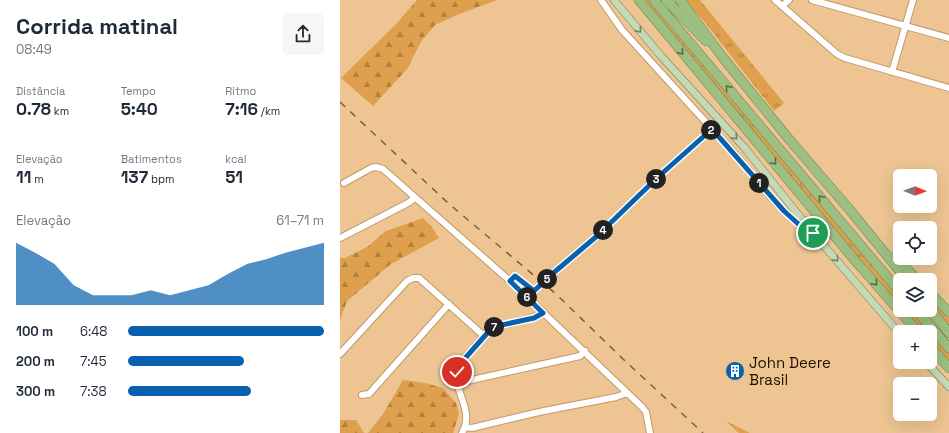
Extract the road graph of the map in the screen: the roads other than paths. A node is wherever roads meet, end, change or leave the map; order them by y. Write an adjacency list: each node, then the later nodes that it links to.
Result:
1 (600, 0): 17 (street)
2 (614, 0): 21 (main road, one-way to 21)
3 (639, 0): 33 (highway, one-way to 33)
4 (654, 0): 26 (highway, one-way to 4)
5 (666, 0): 14 (highway)
6 (680, 0): 14 (highway)
7 (775, 0): 11 (street)
8 (789, 0): 11 (street)
9 (812, 0): 12 (street)
10 (913, 0): 12 (street)
11 (782, 6): 15 (street)
12 (905, 26): 13 (street); 15 (street)
13 (949, 38)
14 (724, 59): 20 (highway)
15 (892, 72): 16 (street)
16 (949, 88)
17 (712, 129): 21 (street); 25 (street, bridge)
18 (344, 183): 19 (street)
19 (415, 198): 22 (street); 25 (street)
20 (849, 209): 23 (highway); 24 (highway)
21 (813, 233): 34 (main road, one-way to 34)
22 (340, 238)
23 (901, 273)
24 (911, 273)
25 (510, 281): 30 (street)
26 (893, 284)
27 (937, 300): 29 (highway)
28 (449, 304): 36 (street); 39 (street); 46 (street)
29 (949, 312)
30 (543, 313): 36 (street); 38 (street)
31 (922, 317): 37 (highway)
32 (936, 317): 35 (highway)
33 (912, 325)
34 (893, 326)
35 (949, 333)
36 (484, 336): 43 (street)
37 (949, 348)
38 (585, 351): 43 (street); 45 (street)
39 (340, 354)
40 (937, 354): 41 (highway)
41 (949, 368)
42 (932, 369): 44 (main road)
43 (458, 383): 47 (street)
44 (949, 387)
45 (627, 393): 47 (street); 48 (street)
46 (362, 395)
47 (464, 430)
48 (650, 433)

